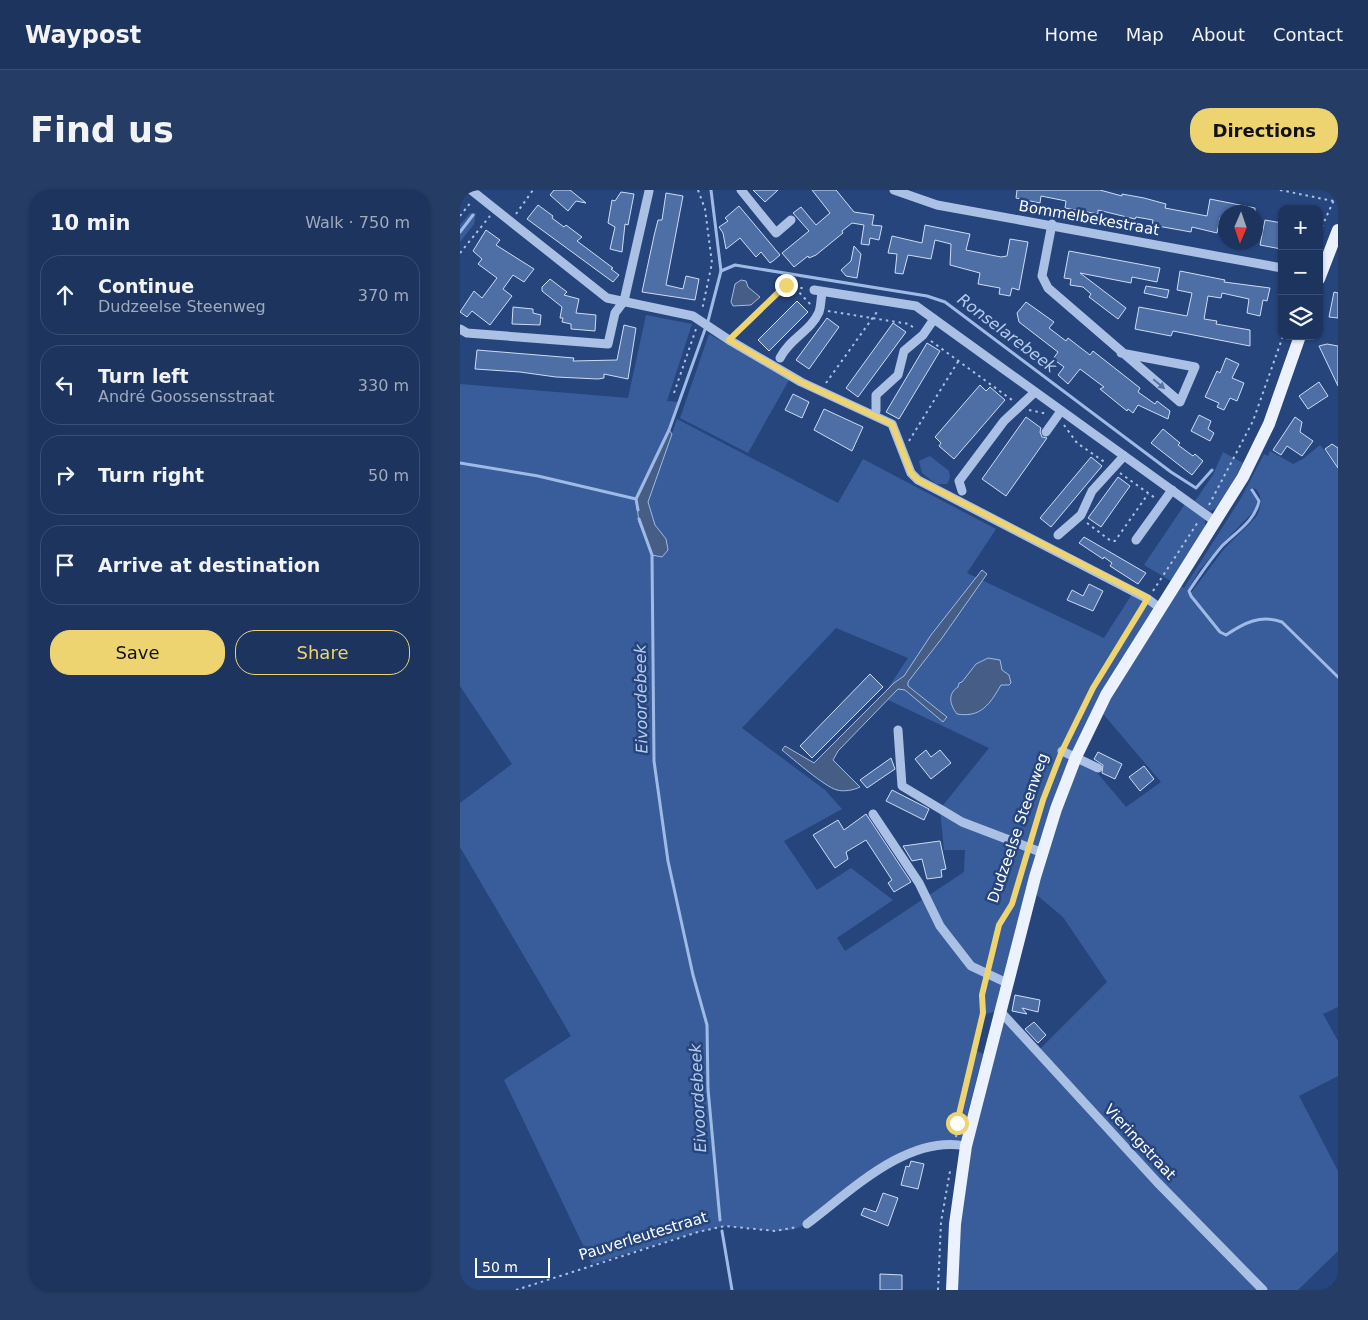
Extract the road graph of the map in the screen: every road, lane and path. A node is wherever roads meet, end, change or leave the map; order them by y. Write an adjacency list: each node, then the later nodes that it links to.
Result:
1 (533, 190): 14 (path)
2 (698, 190): 28 (path)
3 (742, 190): 13 (street)
4 (894, 190): 15 (street, Bommelbekestraat)
5 (1280, 190): 9 (path)
6 (649, 191): 23 (street)
7 (1338, 191): 9 (path)
8 (474, 192): 11 (street); 12 (path)
9 (1333, 201): 10 (path); 16 (path)
10 (1338, 202)
11 (496, 210): 14 (street); 18 (path)
12 (460, 216)
13 (792, 220)
14 (511, 221): 23 (street)
15 (1052, 224): 19 (street, Bommelbekestraat); 34 (street)
16 (1323, 224)
17 (1338, 230): 20 (main road)
18 (460, 253)
19 (1278, 267)
20 (1323, 269)
21 (795, 288): 22 (path); 25 (path); 31 (path)
22 (818, 291): 24 (street); 25 (street)
23 (624, 302): 28 (street); 29 (street)
24 (885, 302): 26 (path); 27 (street)
25 (819, 309): 26 (path); 35 (street)
26 (873, 318): 30 (path); 37 (path)
27 (934, 320): 30 (street); 38 (street)
28 (702, 323): 31 (street); 39 (path)
29 (460, 329)
30 (923, 335): 36 (path); 41 (street)
31 (729, 340): 37 (street)
32 (1282, 340): 51 (path, Dudzeelse Steenweg)
33 (1299, 340): 53 (main road, Dudzeelse Steenweg)
34 (1121, 353): 34 (street, one-way to 34)
35 (780, 358)
36 (959, 360): 40 (path); 44 (path)
37 (820, 391): 44 (street)
38 (1035, 392): 40 (street); 42 (street)
39 (674, 393)
40 (1021, 406): 42 (path); 48 (street)
41 (876, 411)
42 (1059, 414): 43 (street); 45 (street); 46 (path)
43 (1046, 432)
44 (902, 451): 56 (street)
45 (1124, 456): 46 (street); 47 (street)
46 (1114, 469): 49 (path); 52 (street)
47 (1172, 490): 50 (street); 51 (street)
48 (962, 491)
49 (1148, 494): 50 (path); 52 (path)
50 (1162, 504): 55 (street)
51 (1204, 513): 53 (street); 56 (path, Dudzeelse Steenweg)
52 (1079, 517): 54 (street)
53 (1216, 522): 57 (main road, Dudzeelse Steenweg)
54 (1058, 535)
55 (1136, 540)
56 (1148, 598): 57 (street); 59 (path, Dudzeelse Steenweg)
57 (1160, 608): 60 (main road, Dudzeelse Steenweg)
58 (898, 730): 63 (street)
59 (1062, 751): 60 (street); 63 (path, Dudzeelse Steenweg)
60 (1076, 757): 61 (street); 64 (main road, Dudzeelse Steenweg)
61 (1098, 768)
62 (873, 814): 65 (street)
63 (1028, 848): 64 (street); 65 (path, Dudzeelse Steenweg)
64 (1042, 853): 66 (main road, Dudzeelse Steenweg)
65 (987, 975): 66 (street); 68 (path, Dudzeelse Steenweg)
66 (1007, 983): 67 (main road, Dudzeelse Steenweg)
67 (1000, 1011): 68 (main road, Dudzeelse Steenweg); 74 (street, Vieringstraat)
68 (960, 1146): 70 (street); 73 (main road, Dudzeelse Steenweg)
69 (951, 1164): 72 (path)
70 (807, 1224): 71 (path, Pauverleutestraat)
71 (516, 1290)
72 (938, 1290)
73 (952, 1290)
74 (1263, 1290)

